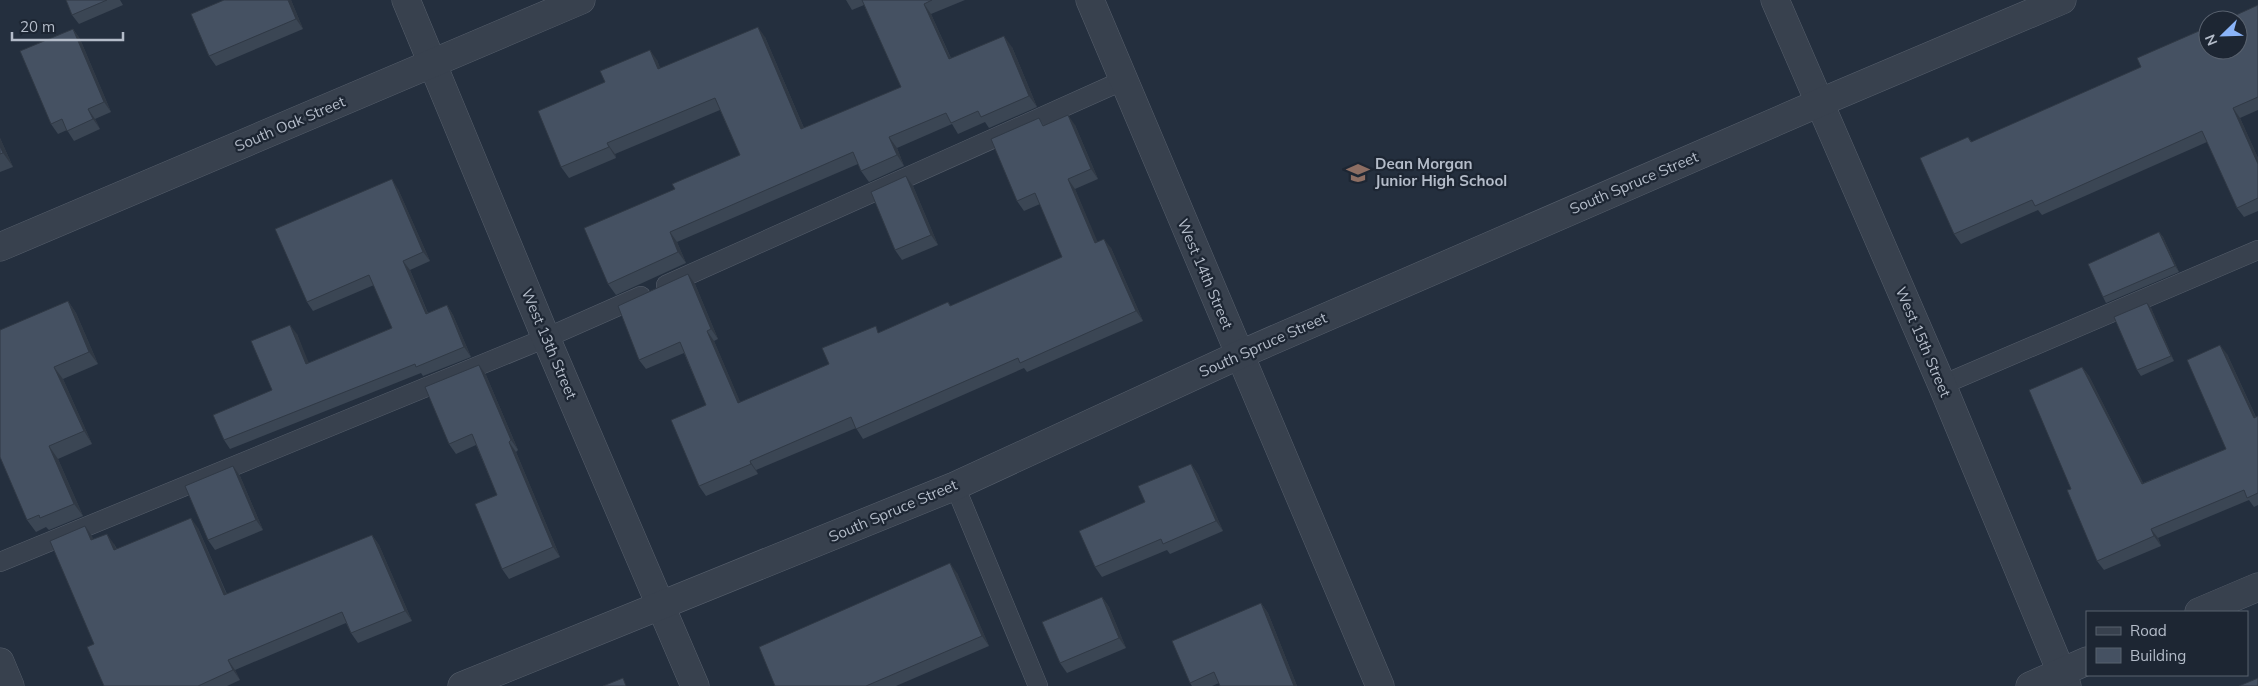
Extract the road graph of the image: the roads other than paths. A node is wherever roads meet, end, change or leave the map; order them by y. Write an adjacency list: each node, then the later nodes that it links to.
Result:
1 (406, 0): 6 (street, West 13th Street)
2 (581, 0): 6 (street, South Oak Street)
3 (1090, 0): 7 (street, West 14th Street)
4 (1775, 0): 8 (street, West 15th Street)
5 (2062, 0): 8 (street, South Spruce Street)
6 (433, 63): 9 (street, South Oak Street); 11 (street, West 13th Street)
7 (1124, 80): 11 (lane); 12 (street, West 14th Street)
8 (1819, 103): 12 (street, South Spruce Street); 13 (street, West 15th Street)
9 (0, 248)
10 (2258, 250): 13 (lane)
11 (546, 338): 15 (lane); 17 (street, West 13th Street)
12 (1239, 355): 14 (street, South Spruce Street); 26 (street, West 14th Street)
13 (1942, 385): 21 (street, West 15th Street)
14 (955, 486): 17 (street, South Spruce Street); 25 (lane)
15 (0, 562)
16 (2258, 587): 18 (street)
17 (660, 607): 23 (street, South Spruce Street); 24 (street, West 13th Street)
18 (2201, 611)
19 (0, 662): 22 (street)
20 (2086, 662): 21 (street)
21 (2064, 679): 27 (street)
22 (10, 686)
23 (462, 686)
24 (695, 686)
25 (1038, 686)
26 (1380, 686)
27 (2030, 686)

